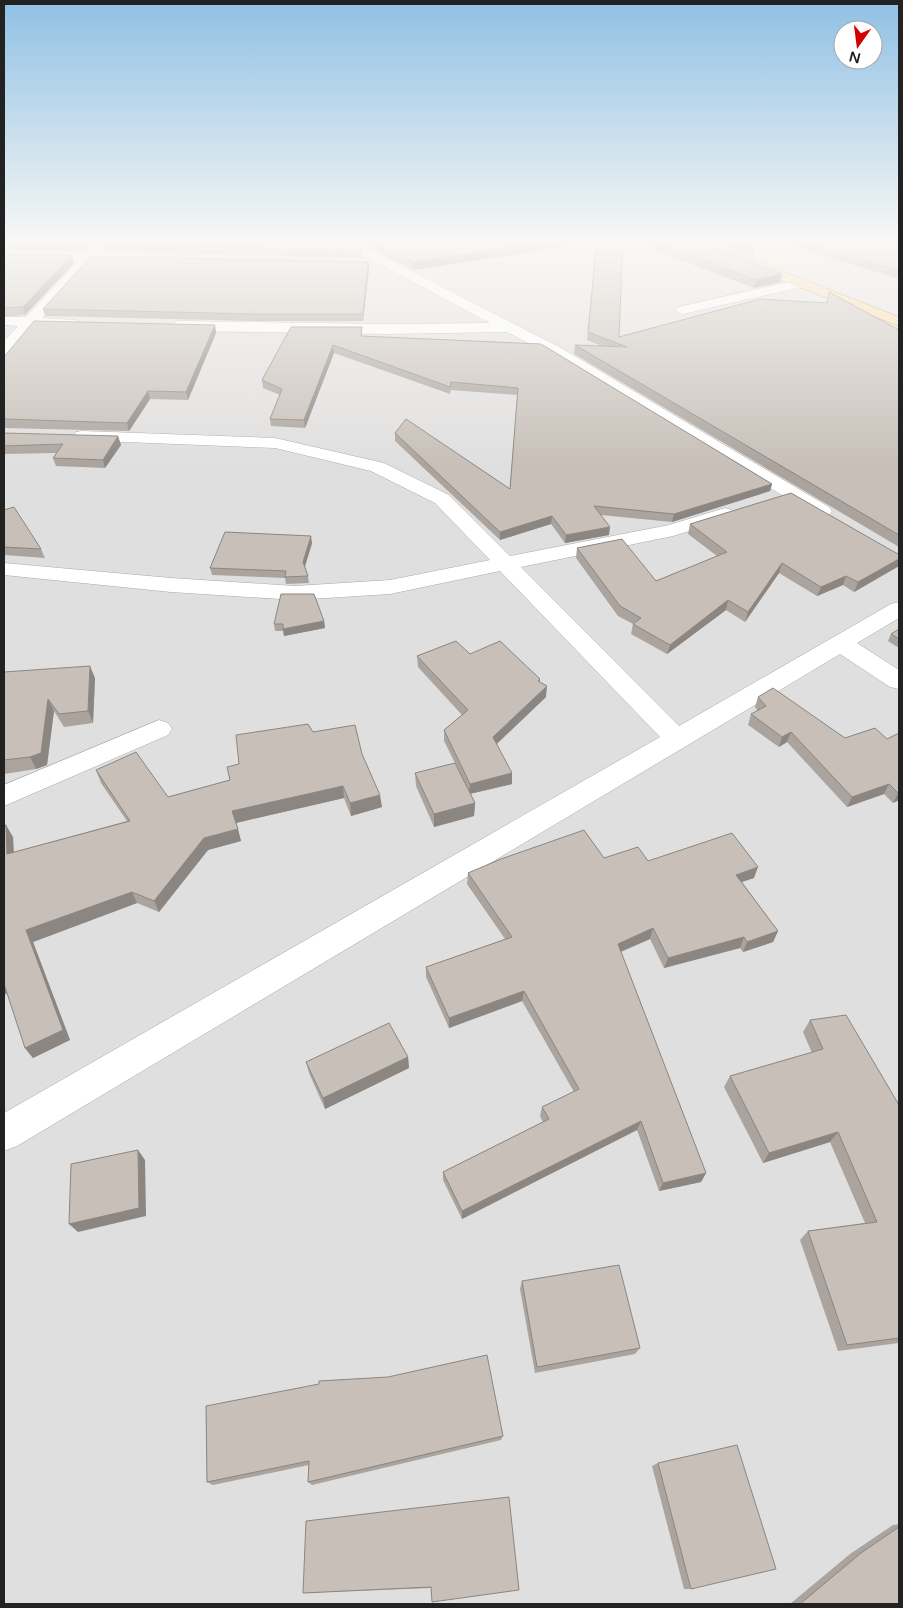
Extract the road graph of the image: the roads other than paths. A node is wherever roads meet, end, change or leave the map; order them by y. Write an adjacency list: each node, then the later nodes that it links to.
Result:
1 (35, 316): 5 (street)
2 (490, 316): 9 (street)
3 (883, 316): 6 (main road)
4 (4, 321): 5 (street)
5 (29, 322): 7 (street); 10 (street)
6 (899, 322)
7 (87, 324)
8 (164, 326): 9 (street)
9 (509, 326): 12 (street)
10 (4, 350)
11 (62, 436): 14 (street)
12 (790, 493): 13 (street); 14 (street)
13 (832, 518)
14 (507, 565): 15 (street); 20 (street)
15 (4, 569)
16 (899, 609): 17 (street)
17 (840, 643): 18 (street); 20 (street)
18 (899, 681)
19 (160, 729): 21 (street)
20 (677, 739): 22 (street)
21 (4, 796)
22 (4, 1134)

